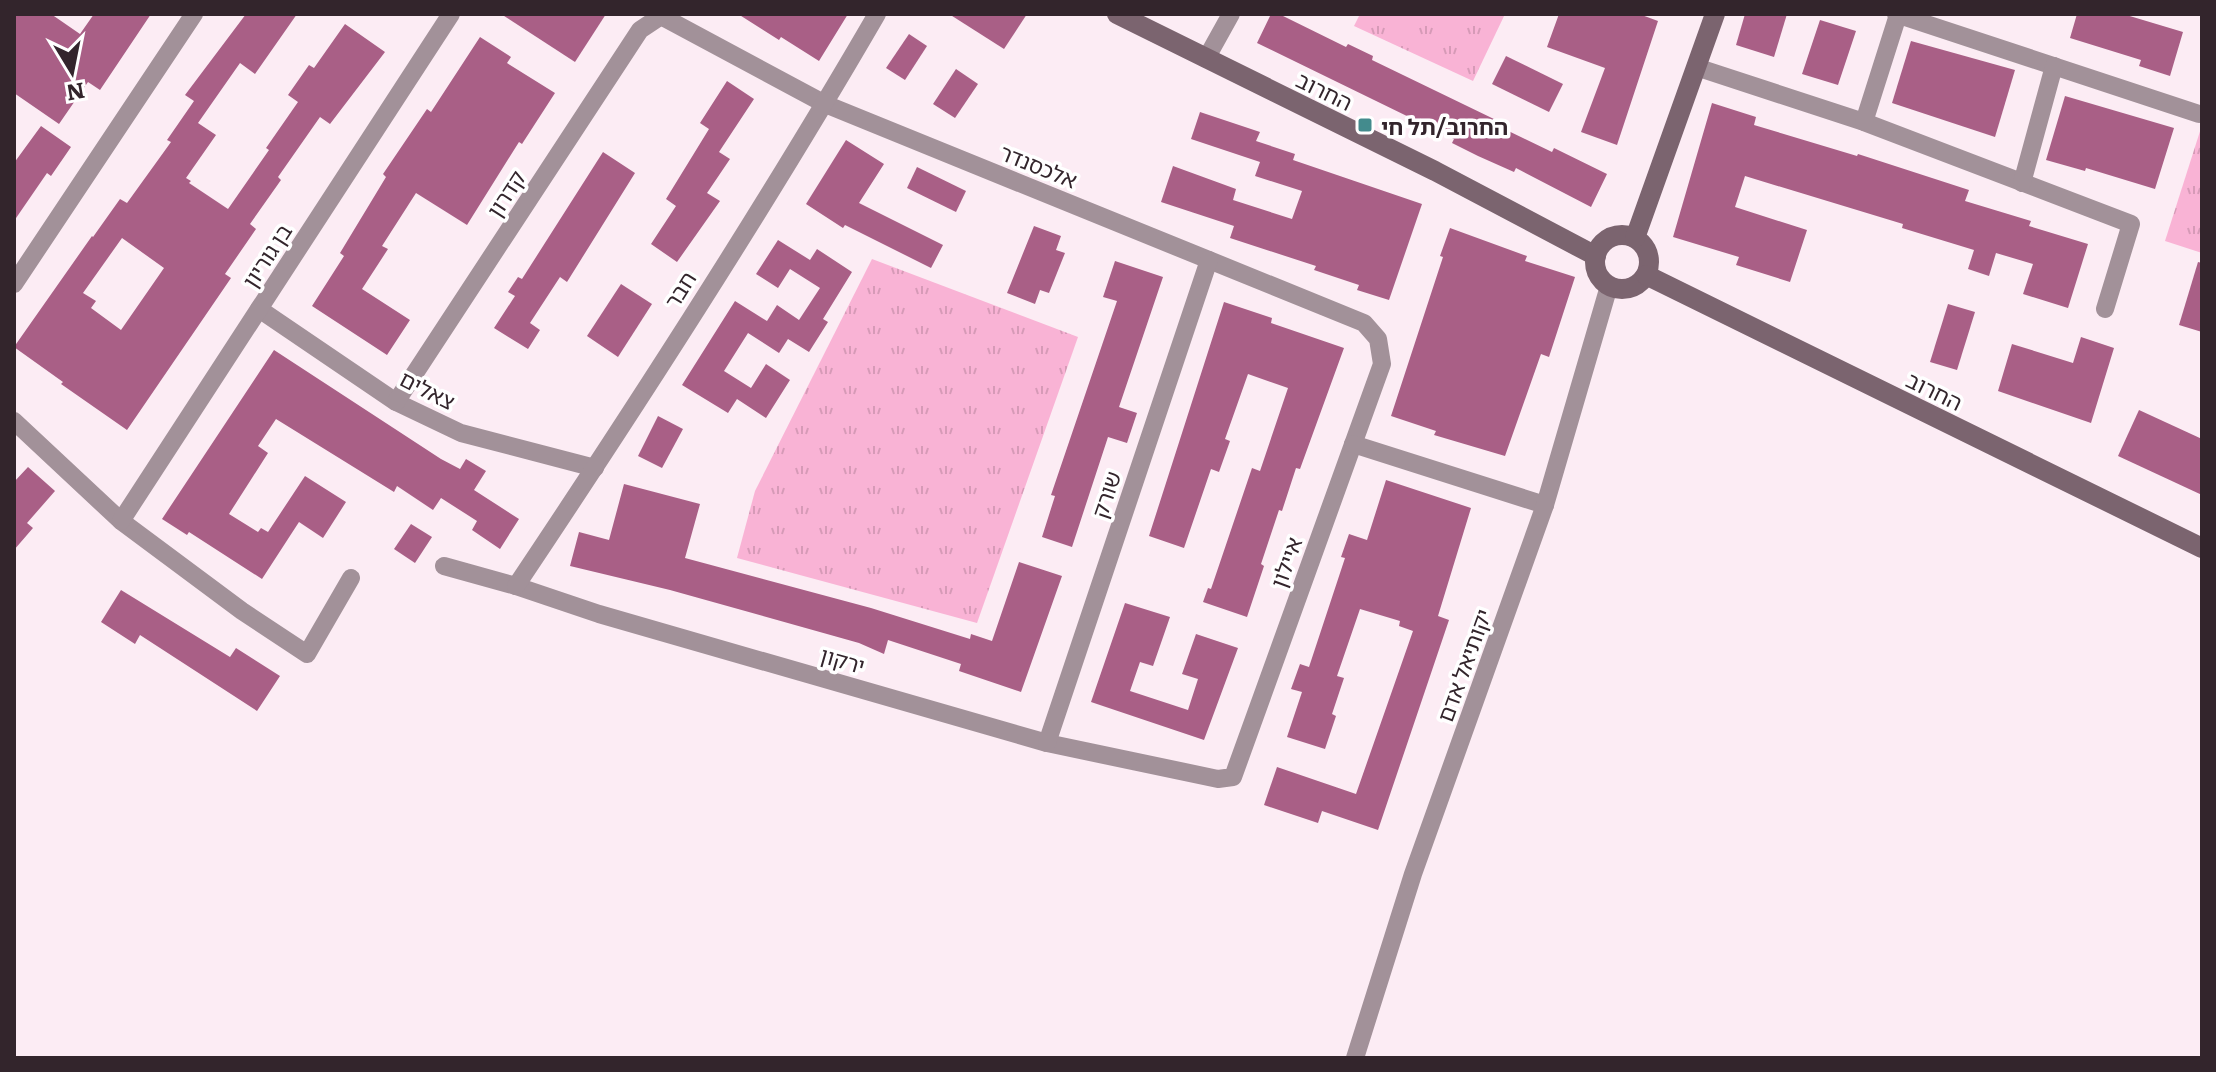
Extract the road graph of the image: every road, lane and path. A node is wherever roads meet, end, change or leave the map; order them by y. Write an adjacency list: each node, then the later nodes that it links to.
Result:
1 (194, 14): 20 (street)
2 (451, 14): 22 (street, בן גוריון)
3 (877, 14): 12 (street, חבר)
4 (1117, 14): 9 (street, החרוב)
5 (1231, 14): 9 (street)
6 (1715, 14): 11 (street)
7 (1897, 14): 10 (street); 14 (street)
8 (661, 16): 12 (street, אלכסנדר); 25 (street, קדרון)
9 (1206, 59): 17 (street, החרוב)
10 (2054, 66): 13 (street); 15 (street)
11 (1696, 67): 14 (street); 16 (street)
12 (825, 104): 18 (street, אלכסנדר); 28 (street, חבר)
13 (2199, 114)
14 (1864, 122): 15 (street)
15 (2022, 183): 23 (street)
16 (1635, 238): 17 (street); 19 (street)
17 (1596, 256): 21 (street)
18 (1209, 260): 24 (street, אלכסנדר); 35 (street, שורק)
19 (1646, 275): 21 (street); 31 (street, החרוב)
20 (14, 284)
21 (1609, 286): 29 (street, יקותיאל אדם)
22 (259, 309): 25 (street, צאלים); 30 (street, בן גוריון)
23 (2105, 309)
24 (1382, 364): 27 (street, איילון)
25 (396, 402): 28 (street, צאלים)
26 (14, 421): 30 (street)
27 (1353, 444): 29 (street); 36 (street, איילון)
28 (595, 468): 34 (street, חבר)
29 (1545, 505): 37 (street, יקותיאל אדם)
30 (121, 521): 33 (street)
31 (2202, 548)
32 (444, 566): 34 (street, ירקון)
33 (351, 578)
34 (516, 586): 35 (street, ירקון)
35 (1047, 743): 36 (street, ירקון)
36 (1233, 777)
37 (1355, 1058)

